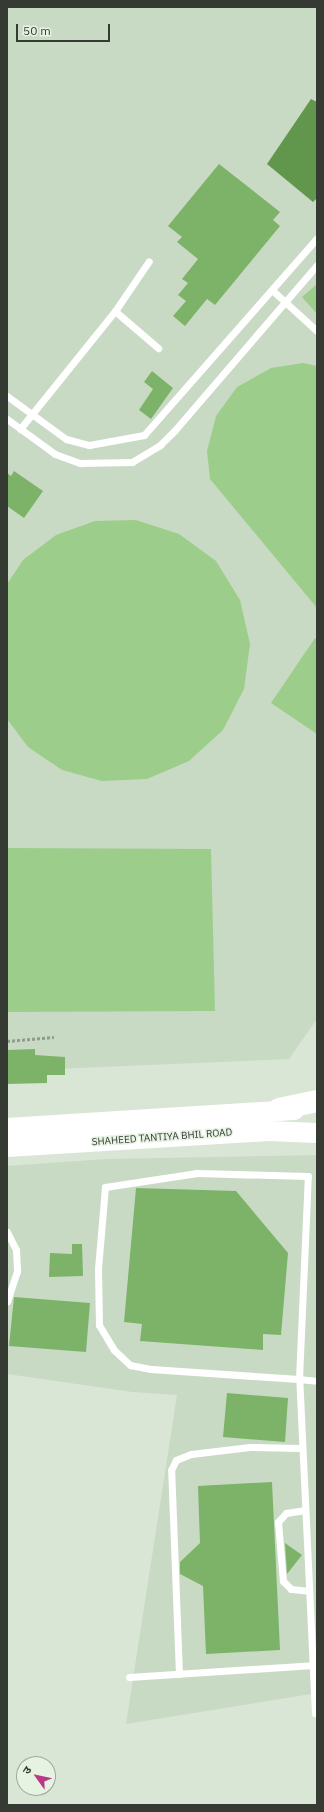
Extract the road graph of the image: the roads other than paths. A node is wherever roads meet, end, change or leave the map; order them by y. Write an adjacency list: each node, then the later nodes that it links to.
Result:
1 (317, 238): 4 (lane)
2 (149, 261): 6 (lane)
3 (317, 265): 5 (lane)
4 (272, 290): 5 (lane); 10 (lane)
5 (286, 303): 7 (lane); 12 (lane)
6 (115, 311): 8 (lane); 10 (lane)
7 (317, 331)
8 (158, 348)
9 (7, 396): 10 (lane)
10 (30, 415): 12 (lane)
11 (7, 419): 12 (lane)
12 (20, 429)
13 (317, 1101): 14 (highway)
14 (279, 1109): 15 (main road); 16 (main road)
15 (317, 1112)
16 (7, 1128)
17 (269, 1131): 18 (main road, SHAHEED TANTIYA BHIL ROAD); 19 (main road, SHAHEED TANTIYA BHIL ROAD); 20 (main road)
18 (317, 1133)
19 (7, 1147)
20 (317, 1148)
21 (308, 1176): 22 (lane); 25 (lane); 25 (lane)
22 (317, 1179)
23 (7, 1232): 24 (lane)
24 (7, 1301)
25 (299, 1379): 26 (lane); 27 (lane)
26 (317, 1381)
27 (300, 1448): 28 (lane); 31 (lane)
28 (306, 1510): 29 (lane); 29 (lane)
29 (309, 1591): 30 (lane)
30 (313, 1666): 31 (lane); 33 (lane)
31 (179, 1674): 32 (lane)
32 (129, 1677)
33 (315, 1714)

